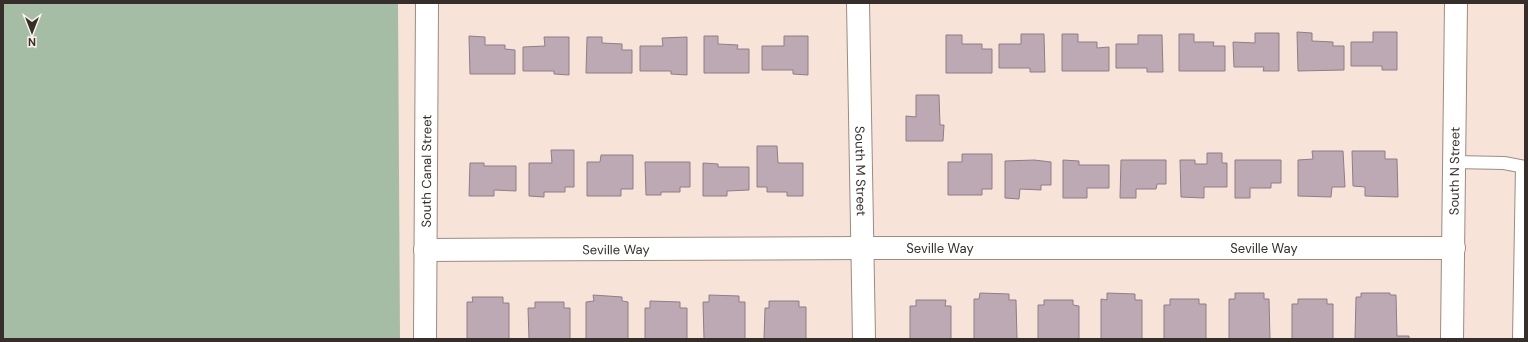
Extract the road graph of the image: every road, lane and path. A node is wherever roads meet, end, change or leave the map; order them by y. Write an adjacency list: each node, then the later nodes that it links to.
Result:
1 (427, 3): 8 (street, South Canal Street)
2 (858, 3): 6 (street, South M Street)
3 (1456, 3): 4 (street, South N Street)
4 (1454, 162): 5 (lane); 7 (street, South N Street)
5 (1524, 167): 12 (lane)
6 (863, 248): 7 (street, Seville Way); 8 (street, Seville Way); 10 (street, South M Street)
7 (1454, 248): 11 (street, South N Street)
8 (425, 250): 9 (street, South Canal Street)
9 (425, 339)
10 (864, 339)
11 (1452, 339)
12 (1519, 339)

